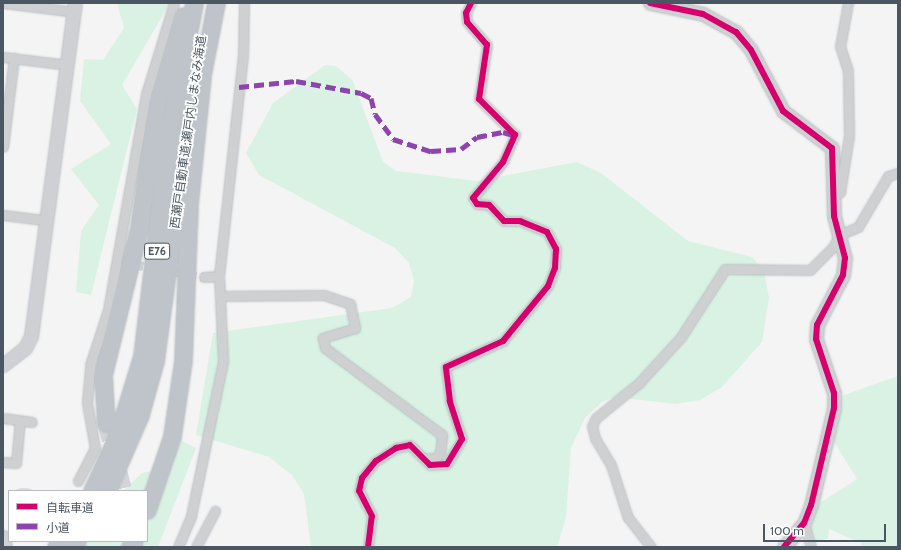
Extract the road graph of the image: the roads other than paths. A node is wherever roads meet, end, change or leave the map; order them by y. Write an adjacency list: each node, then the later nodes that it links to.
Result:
1 (3, 3): 11 (street)
2 (174, 3): 32 (street)
3 (188, 3): 29 (highway)
4 (194, 3): 32 (highway, 西瀬戸自動車道;瀬戸内しまなみ海道 / E76)
5 (210, 3): 33 (highway, 西瀬戸自動車道;瀬戸内しまなみ海道 / E76)
6 (216, 3): 34 (highway)
7 (244, 3): 22 (street)
8 (471, 3): 30 (street)
9 (650, 3): 18 (street)
10 (848, 3): 18 (street)
11 (21, 4): 12 (street)
12 (75, 8): 15 (street)
13 (3, 57): 14 (street)
14 (14, 58): 15 (street); 16 (street)
15 (69, 65): 20 (street)
16 (3, 147)
17 (898, 173): 21 (street)
18 (833, 195): 21 (street)
19 (3, 215): 20 (street)
20 (44, 220): 25 (street)
21 (839, 235): 36 (street); 42 (street)
22 (219, 276): 23 (street); 24 (street)
23 (204, 277)
24 (221, 296): 30 (street); 39 (street)
25 (3, 365)
26 (3, 418): 27 (street)
27 (20, 420): 28 (street); 31 (street)
28 (32, 422)
29 (106, 423)
30 (425, 458): 41 (street)
31 (3, 462)
32 (85, 486)
33 (106, 490)
34 (148, 507)
35 (215, 511): 40 (street)
36 (804, 523): 43 (street); 44 (street)
37 (3, 537): 38 (street)
38 (5, 547)
39 (178, 547)
40 (196, 547)
41 (368, 547)
42 (651, 547)
43 (784, 547)
44 (812, 547)

